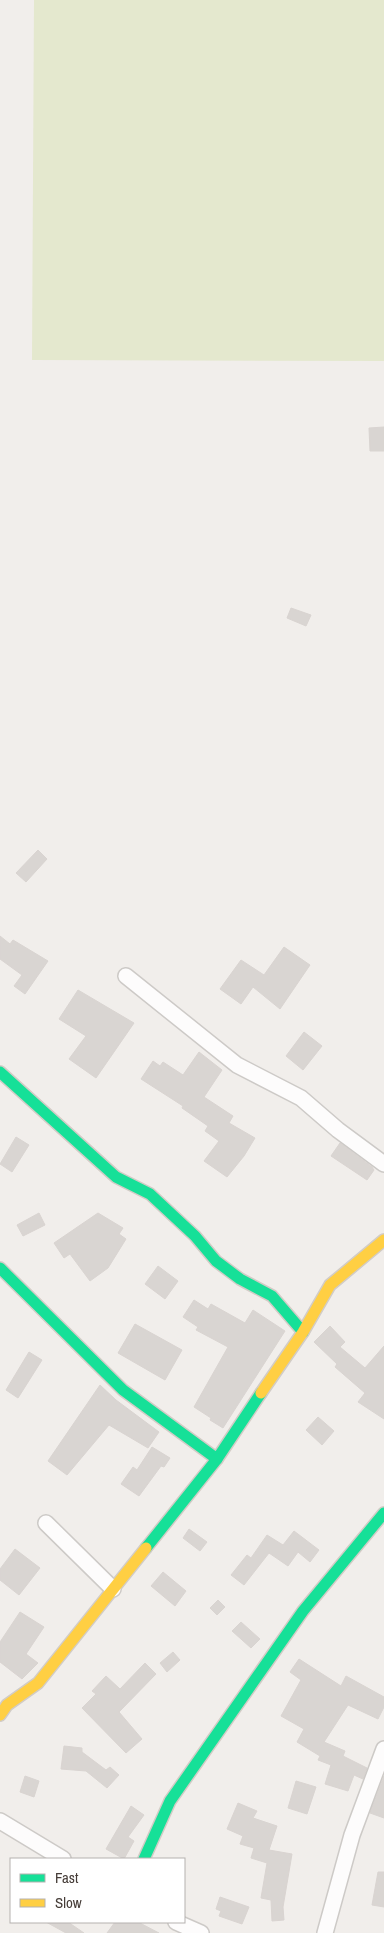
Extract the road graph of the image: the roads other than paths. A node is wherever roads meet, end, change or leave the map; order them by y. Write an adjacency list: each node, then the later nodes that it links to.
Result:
1 (126, 976): 3 (street)
2 (0, 1072): 6 (street)
3 (384, 1164)
4 (384, 1240): 6 (street)
5 (0, 1268): 7 (street)
6 (303, 1332): 7 (street)
7 (217, 1459): 10 (street)
8 (384, 1513): 15 (street)
9 (46, 1523): 10 (street)
10 (113, 1589): 11 (street)
11 (2, 1706)
12 (384, 1749): 18 (street)
13 (0, 1821): 14 (street)
14 (61, 1858)
15 (144, 1858)
16 (178, 1923): 17 (street)
17 (197, 1932)
18 (325, 1933)

